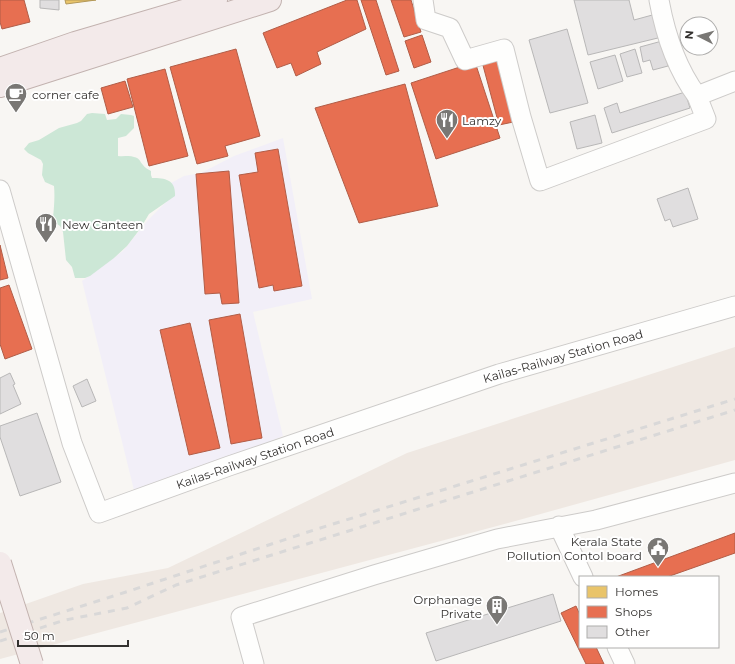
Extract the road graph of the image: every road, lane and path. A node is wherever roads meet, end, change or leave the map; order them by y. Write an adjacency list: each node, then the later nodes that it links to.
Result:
1 (270, 0): 7 (main road)
2 (423, 0): 8 (street)
3 (659, 0): 8 (street)
4 (209, 1): 5 (main road)
5 (0, 69)
6 (735, 81): 8 (street)
7 (0, 86)
8 (697, 96)
9 (0, 190): 10 (street, Kailas-Railway Station Road)
10 (735, 306)
11 (735, 483): 12 (street)
12 (559, 526): 14 (street); 17 (street)
13 (0, 563): 16 (main road, bridge)
14 (583, 576)
15 (617, 648): 18 (street)
16 (32, 664)
17 (254, 664)
18 (625, 664)

